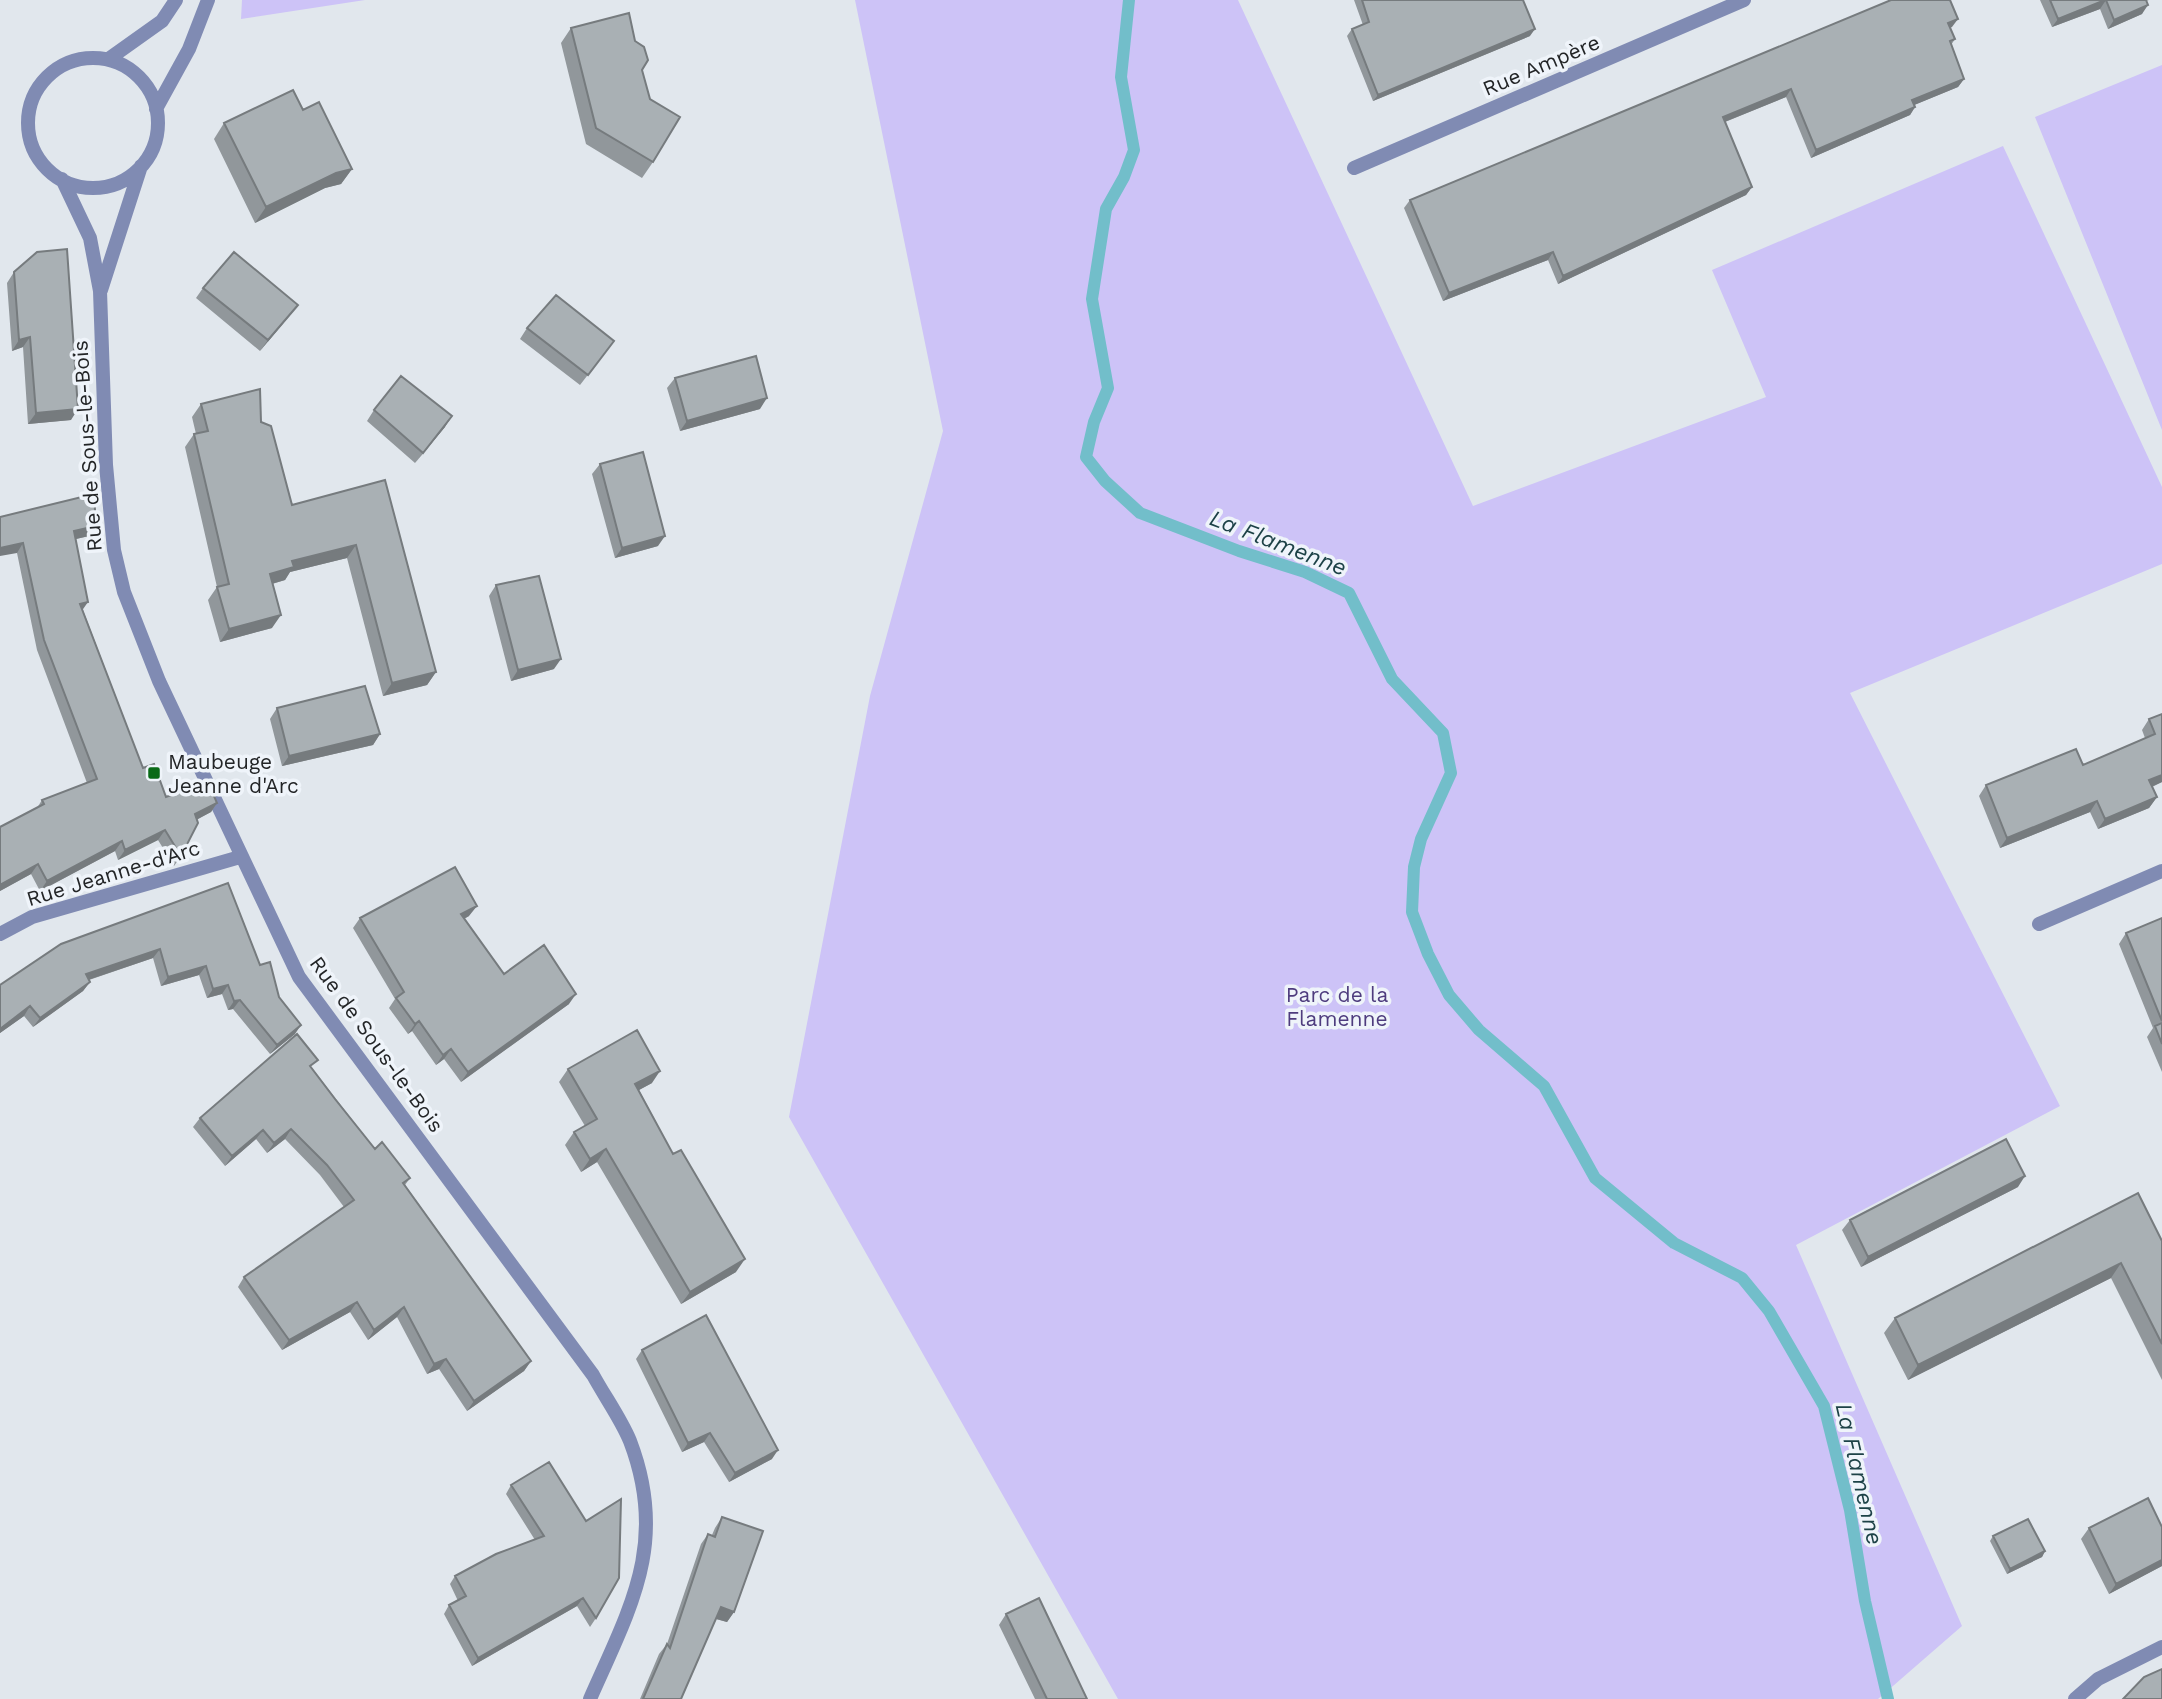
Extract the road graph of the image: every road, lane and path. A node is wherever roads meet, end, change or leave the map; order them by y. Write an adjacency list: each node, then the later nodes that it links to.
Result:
1 (176, 0): 4 (street)
2 (208, 0): 5 (street)
3 (1744, 0): 7 (street, Rue Ampère)
4 (110, 58): 5 (street); 8 (street)
5 (156, 109): 6 (street)
6 (141, 166): 8 (street); 9 (street, Rue de Sous-le-Bois)
7 (1354, 168)
8 (62, 179): 9 (street, Rue de Sous-le-Bois)
9 (100, 291): 10 (street, Rue de Sous-le-Bois)
10 (240, 857): 13 (street, Rue Jeanne-d'Arc); 15 (street, Rue de Sous-le-Bois)
11 (2162, 871): 12 (street)
12 (2039, 924)
13 (0, 934)
14 (2162, 1647): 16 (street)
15 (590, 1699)
16 (2076, 1699)

